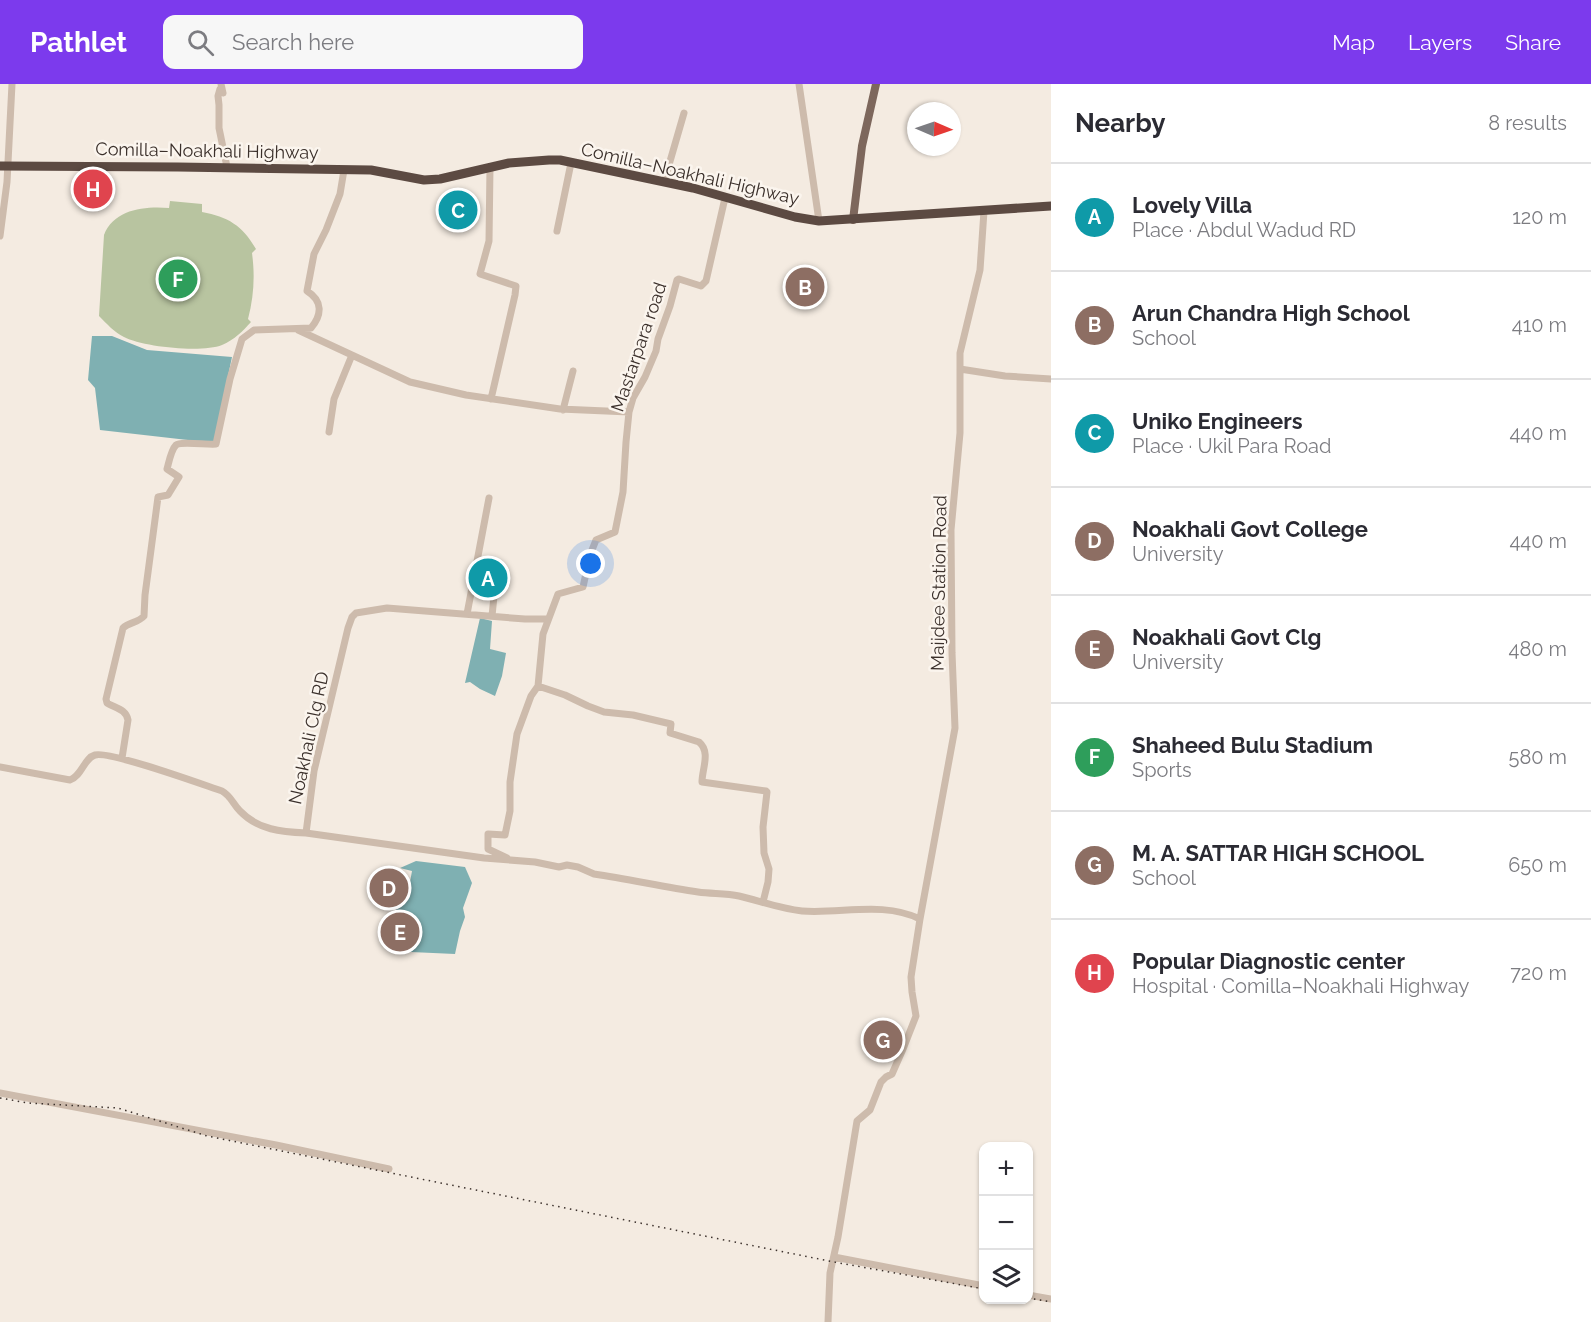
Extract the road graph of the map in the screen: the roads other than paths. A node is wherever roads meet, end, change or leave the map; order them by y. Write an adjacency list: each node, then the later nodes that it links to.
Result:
1 (12, 84): 7 (street)
2 (221, 84): 8 (street)
3 (799, 84): 16 (street)
4 (876, 84): 15 (main road)
5 (684, 113): 11 (street)
6 (571, 163): 9 (highway, Comilla–Noakhali Highway); 11 (highway, Comilla–Noakhali Highway); 17 (street)
7 (4, 166): 8 (highway, Comilla–Noakhali Highway); 18 (street)
8 (227, 167): 10 (highway, Comilla–Noakhali Highway)
9 (490, 167): 10 (highway, Comilla–Noakhali Highway); 24 (street)
10 (344, 170): 19 (street)
11 (664, 182): 12 (highway, Comilla–Noakhali Highway)
12 (725, 198): 16 (highway, Comilla–Noakhali Highway); 26 (street, Mastarpara road)
13 (1051, 206): 14 (highway, Comilla–Noakhali Highway)
14 (984, 211): 15 (highway, Comilla–Noakhali Highway); 21 (street, Maijdee Station Road)
15 (853, 220): 16 (highway, Comilla–Noakhali Highway)
16 (819, 221)
17 (557, 231)
18 (0, 236)
19 (296, 328): 20 (street); 34 (street)
20 (352, 355): 24 (street); 27 (street)
21 (960, 369): 23 (street); 39 (street, Maijdee Station Road)
22 (573, 371): 25 (street)
23 (1051, 379)
24 (491, 399): 25 (street)
25 (563, 410): 26 (street)
26 (629, 412): 32 (street, Mastarpara road)
27 (328, 432)
28 (489, 498): 30 (street)
29 (497, 567): 31 (street)
30 (467, 614): 31 (street, Noakhali Clg RD); 36 (street, Noakhali Clg RD)
31 (492, 616): 32 (street, Noakhali Clg RD)
32 (548, 618): 33 (street, Mastarpara road)
33 (538, 686): 37 (street, Mastarpara road); 38 (street)
34 (122, 759): 35 (street, Noakhali Clg RD); 36 (street, Noakhali Clg RD)
35 (0, 767)
36 (306, 833): 37 (street)
37 (512, 860): 38 (street)
38 (763, 902): 39 (street)
39 (920, 919): 42 (street, Maijdee Station Road)
40 (0, 1094): 41 (street)
41 (389, 1169)
42 (834, 1257): 43 (street); 46 (street, Maijdee Station Road)
43 (979, 1285)
44 (1033, 1296): 45 (street)
45 (1051, 1299)
46 (828, 1322)

